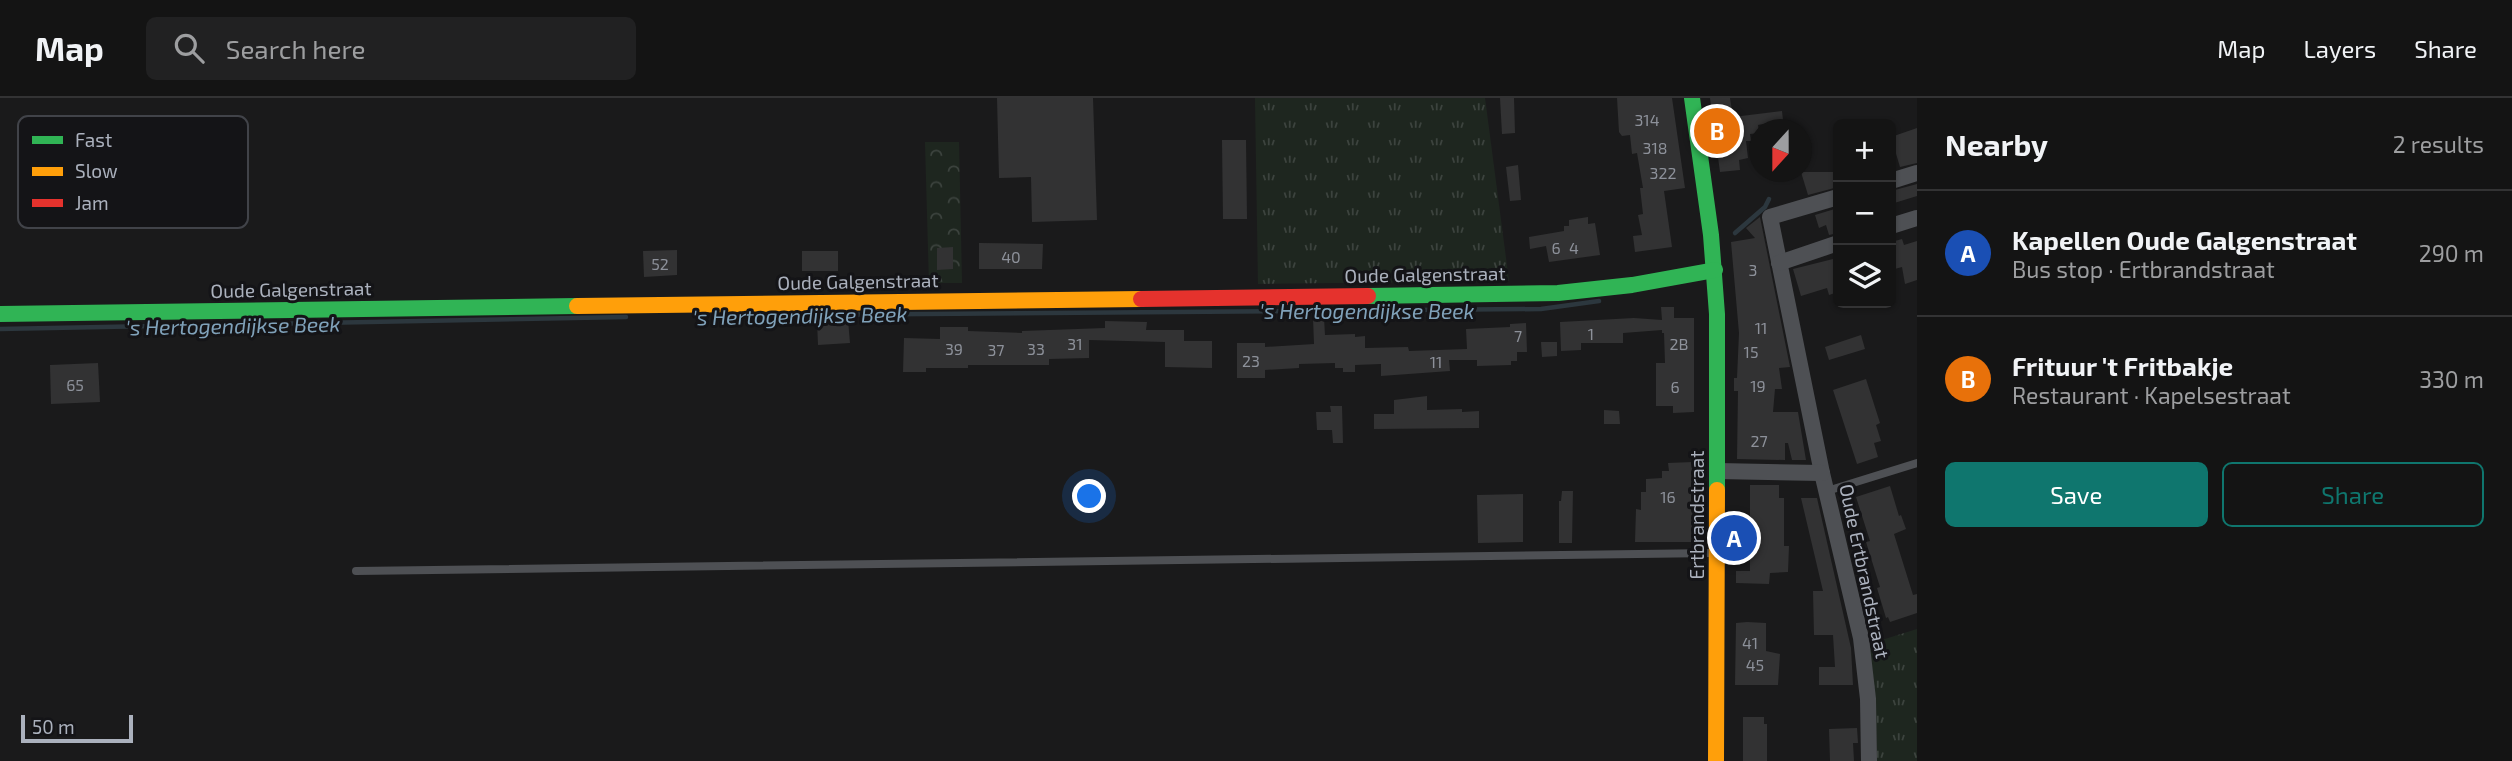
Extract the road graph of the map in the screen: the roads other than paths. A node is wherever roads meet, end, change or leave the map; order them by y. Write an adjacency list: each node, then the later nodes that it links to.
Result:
1 (1692, 98): 9 (street, Ertbrandstraat)
2 (1917, 173): 3 (street)
3 (1896, 179)
4 (1833, 199): 8 (street, Oude Ertbrandstraat)
5 (1917, 218): 6 (street)
6 (1896, 224)
7 (1833, 245): 8 (street)
8 (1779, 262): 13 (street, Oude Ertbrandstraat)
9 (1715, 270): 10 (street, Oude Galgenstraat); 12 (street, Ertbrandstraat)
10 (0, 314)
11 (1917, 463): 14 (lane)
12 (1718, 471): 13 (street, Oude Ertbrandstraat); 15 (street, Ertbrandstraat)
13 (1822, 473): 14 (street, Oude Ertbrandstraat)
14 (1827, 491): 18 (street, Oude Ertbrandstraat)
15 (1717, 553): 16 (lane); 17 (street, Ertbrandstraat)
16 (356, 571)
17 (1716, 761)
18 (1869, 761)

